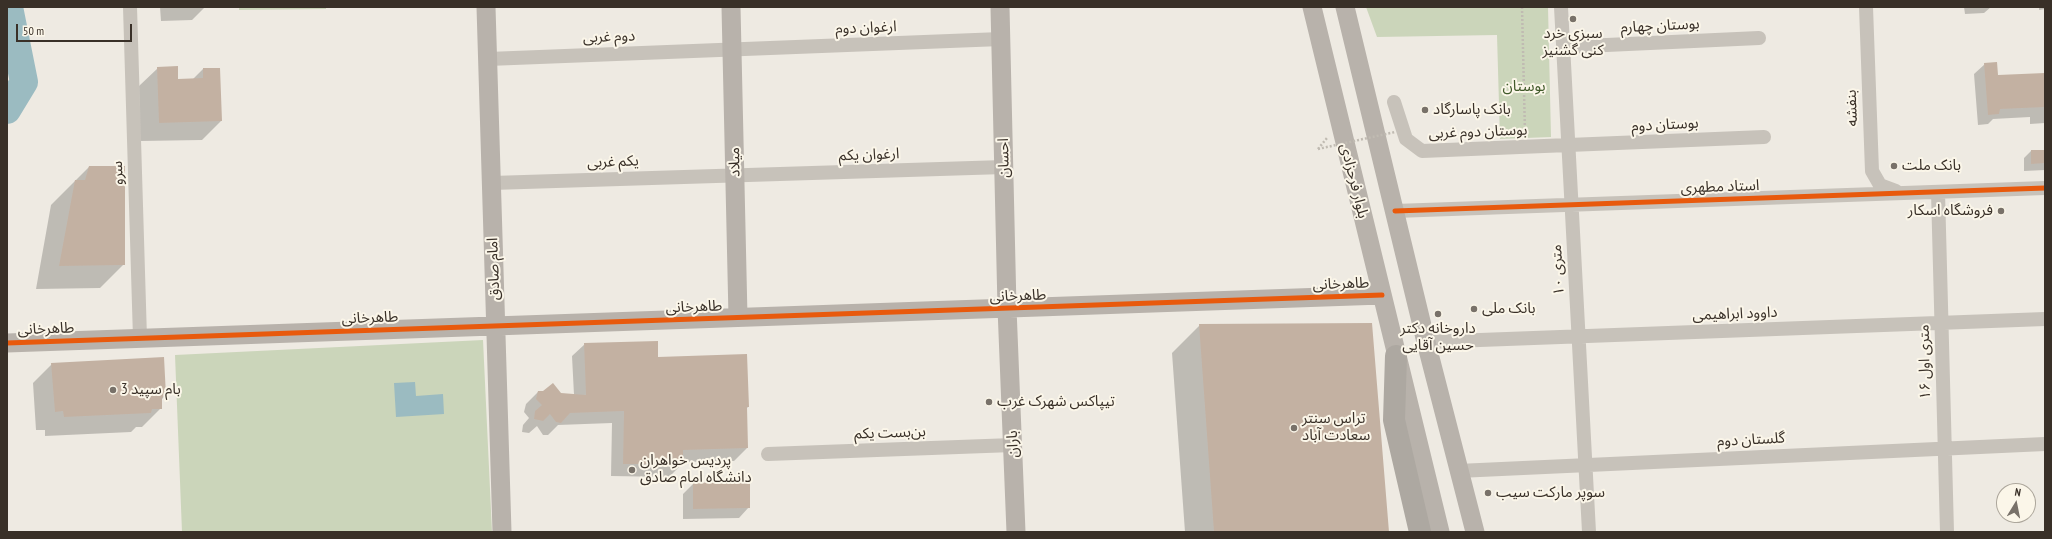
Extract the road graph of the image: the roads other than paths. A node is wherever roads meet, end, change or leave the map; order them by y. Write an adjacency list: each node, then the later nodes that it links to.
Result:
1 (130, 7): 32 (street, سرو)
2 (486, 7): 13 (street, امام صادق)
3 (731, 7): 12 (street, میلاد)
4 (1000, 7): 10 (street, احسان)
5 (1312, 7): 25 (street, بلوار فرحزادی)
6 (1346, 7): 24 (street)
7 (1561, 7): 11 (street, ۱۰ متری)
8 (1866, 7): 22 (street, بنفشه)
9 (1759, 38): 11 (street, بوستان چهارم)
10 (1001, 39): 12 (street, ارغوان دوم); 17 (street, احسان)
11 (1563, 47): 16 (street, ۱۰ متری)
12 (732, 50): 13 (street, دوم غربی); 18 (street, میلاد)
13 (488, 59): 19 (street, امام صادق)
14 (1394, 102): 16 (street, بوستان دوم غربی)
15 (1764, 137): 16 (street, بوستان دوم)
16 (1568, 146): 23 (street, ۱۰ متری)
17 (1004, 167): 18 (street, ارغوان یکم); 26 (street, احسان)
18 (735, 176): 19 (street, یکم غربی); 27 (street, میلاد)
19 (492, 183): 30 (street, امام صادق)
20 (2045, 188): 21 (street, استاد مطهری)
21 (1938, 192): 22 (street, استاد مطهری); 29 (street, ۱۶ متری اول)
22 (1900, 193): 23 (street, استاد مطهری)
23 (1572, 204): 24 (street, استاد مطهری); 31 (street, ۱۰ متری)
24 (1395, 211): 33 (street)
25 (1382, 295): 26 (street, طاهرخانی); 35 (street, بلوار فرحزادی)
26 (1007, 308): 27 (street, طاهرخانی); 37 (street, باران)
27 (738, 318): 30 (street, طاهرخانی)
28 (2045, 318): 29 (street, داوود ابراهیمی)
29 (1942, 323): 31 (street, داوود ابراهیمی); 38 (street, ۱۶ متری اول)
30 (496, 326): 32 (street, طاهرخانی); 42 (street, امام صادق)
31 (1579, 337): 33 (street, داوود ابراهیمی); 40 (street, ۱۰ متری)
32 (140, 338): 34 (street, طاهرخانی)
33 (1426, 342): 41 (street)
34 (7, 343)
35 (1396, 356): 44 (highway); 45 (street, بلوار فرحزادی)
36 (2045, 444): 38 (street, گلستان دوم)
37 (1013, 445): 39 (street, بن‌بست یکم); 43 (street, باران)
38 (1945, 448): 40 (street, گلستان دوم); 48 (street, ۱۶ متری اول)
39 (768, 454)
40 (1586, 465): 41 (street, گلستان دوم); 47 (street, ۱۰ متری)
41 (1458, 472): 46 (street)
42 (502, 532)
43 (1016, 532)
44 (1420, 532)
45 (1440, 532)
46 (1475, 532)
47 (1589, 532)
48 (1947, 532)

